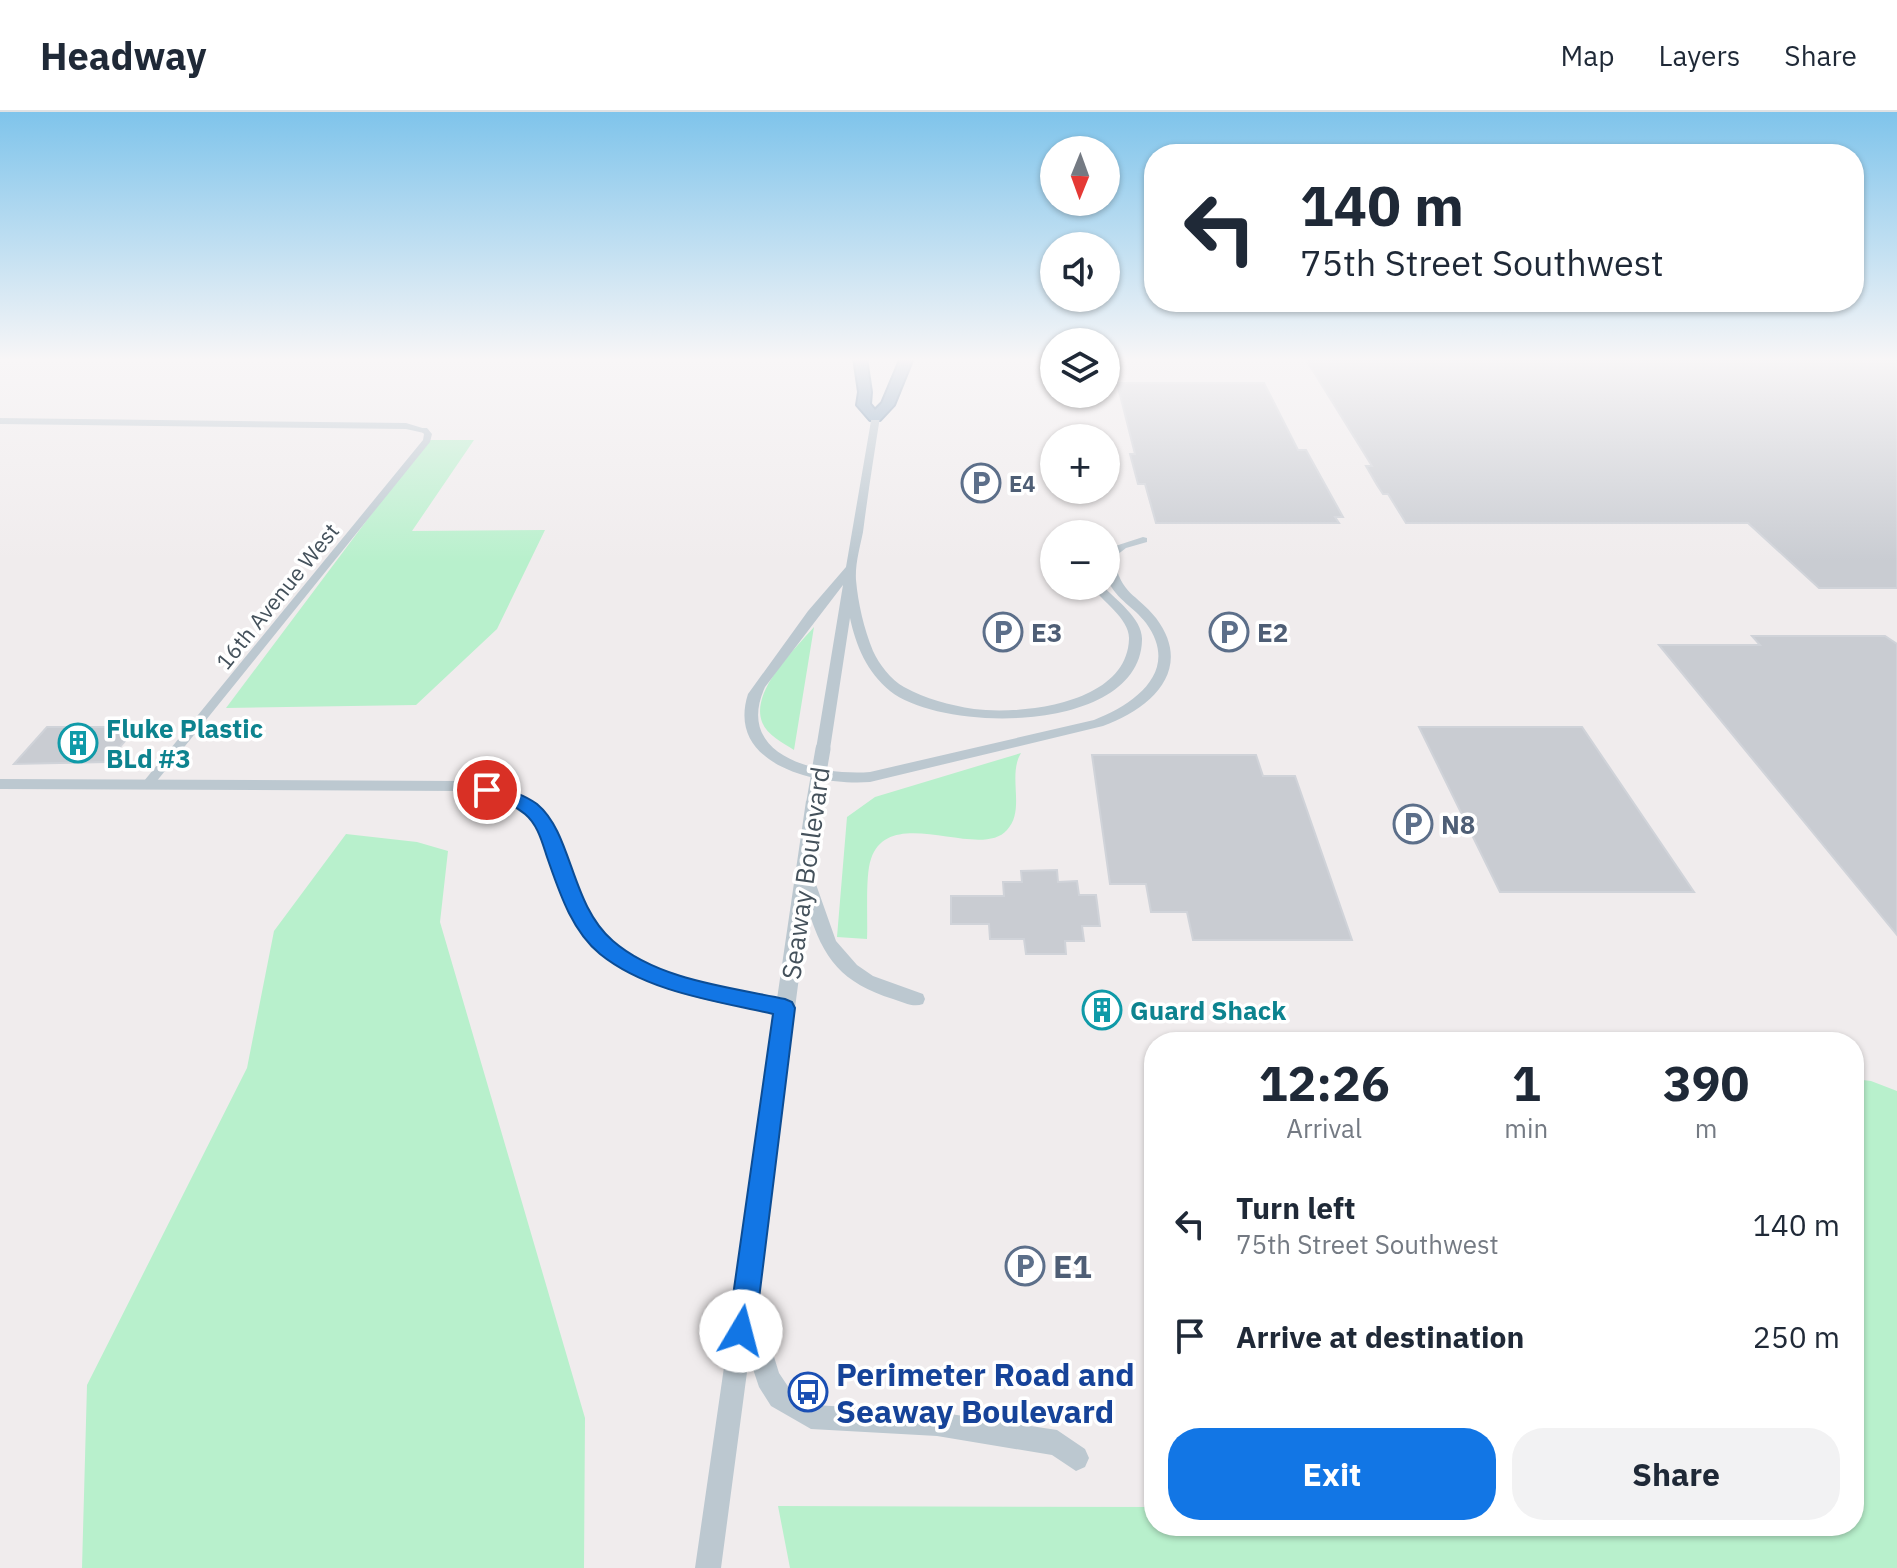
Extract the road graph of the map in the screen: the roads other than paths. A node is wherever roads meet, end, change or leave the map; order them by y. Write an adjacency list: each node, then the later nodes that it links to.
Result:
1 (402, 426): 3 (street)
2 (873, 426): 6 (street, Seaway Boulevard)
3 (424, 430): 10 (street, 16th Avenue West)
4 (1143, 540): 5 (street)
5 (1120, 547)
6 (849, 570): 7 (street); 8 (street); 11 (street, Seaway Boulevard, bridge)
7 (1120, 590)
8 (1109, 600)
9 (0, 784): 10 (street)
10 (148, 784): 13 (street)
11 (804, 871): 12 (street); 13 (street, Seaway Boulevard)
12 (916, 999)
13 (785, 1008): 14 (street, Seaway Boulevard)
14 (741, 1331): 15 (street); 16 (street, Seaway Boulevard)
15 (1076, 1458)
16 (708, 1568)

